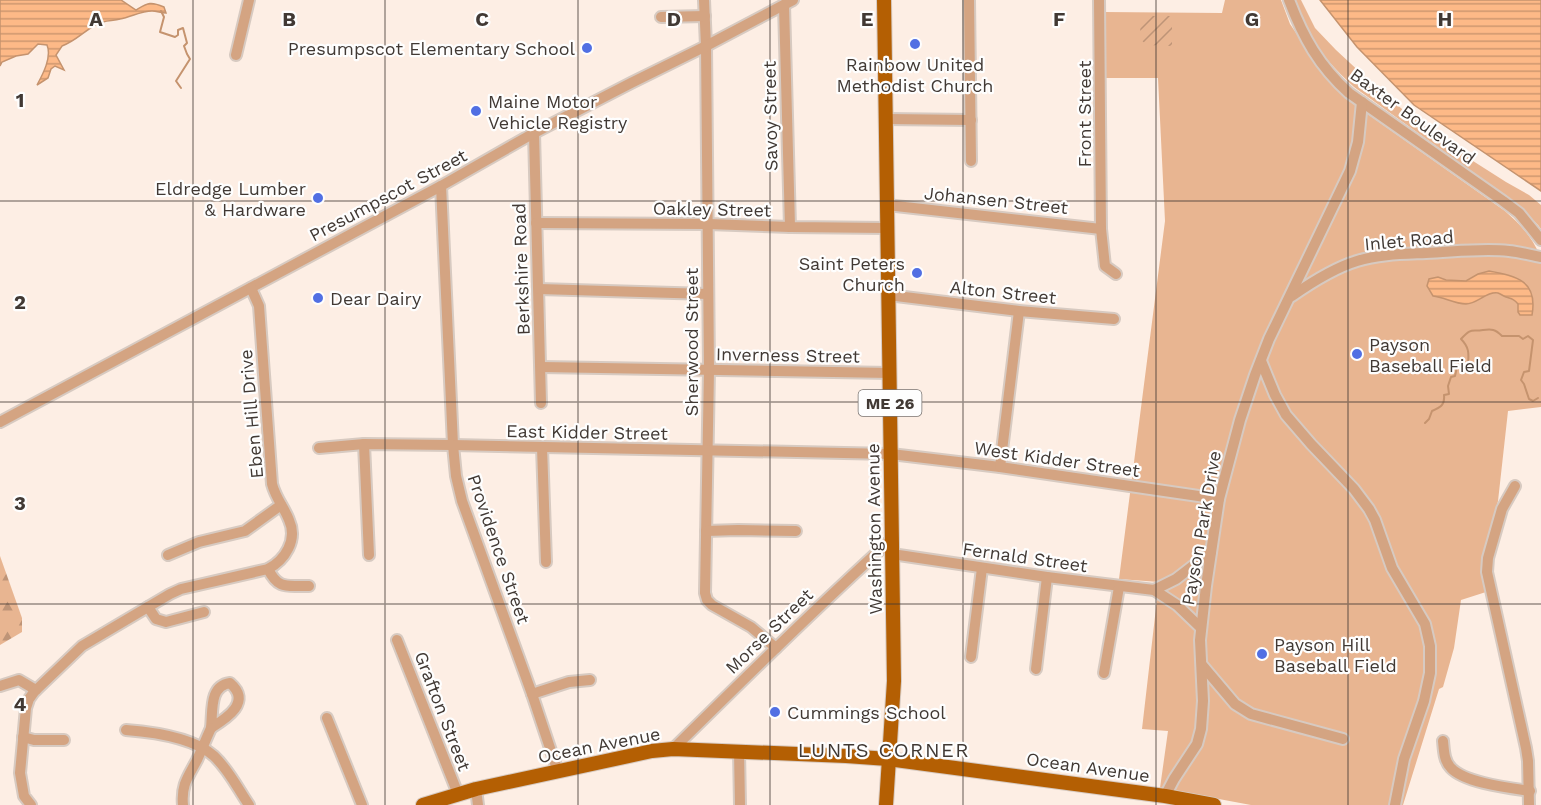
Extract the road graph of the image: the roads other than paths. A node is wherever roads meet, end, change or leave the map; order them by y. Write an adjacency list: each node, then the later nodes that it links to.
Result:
1 (249, 0): 11 (street)
2 (705, 0): 9 (street, Sherwood Street)
3 (884, 0): 13 (main road, Washington Avenue / ME 26)
4 (969, 0): 14 (street)
5 (1100, 0): 23 (street, Front Street)
6 (1289, 0): 12 (street, Baxter Boulevard)
7 (789, 2): 10 (street, Presumpscot Street); 21 (street, Savoy Street)
8 (661, 16): 9 (street)
9 (705, 16): 10 (street, Sherwood Street)
10 (706, 46): 15 (street, Presumpscot Street); 20 (street, Sherwood Street)
11 (236, 55)
12 (1362, 102): 24 (street, Baxter Boulevard); 31 (street, Payson Park Drive)
13 (886, 119): 14 (street); 18 (main road, Washington Avenue / ME 26)
14 (971, 120): 16 (street)
15 (534, 133): 17 (street, Presumpscot Street); 19 (street, Berkshire Road)
16 (971, 161)
17 (441, 186): 27 (street, Presumpscot Street); 41 (street, Providence Street)
18 (887, 205): 22 (main road, Washington Avenue / ME 26); 23 (street, Johansen Street)
19 (536, 223): 20 (street, Oakley Street); 28 (street, Berkshire Road)
20 (708, 224): 21 (street, Oakley Street); 29 (street, Sherwood Street)
21 (790, 227): 22 (street, Oakley Street)
22 (887, 228): 30 (main road, Washington Avenue / ME 26)
23 (1101, 229): 26 (street, Front Street)
24 (1541, 240)
25 (1541, 257): 31 (street, Inlet Road)
26 (1116, 274)
27 (251, 288): 39 (street, Presumpscot Street); 49 (street, Eben Hill Drive)
28 (539, 290): 29 (street); 35 (street, Berkshire Road)
29 (708, 294): 36 (street, Sherwood Street)
30 (888, 296): 32 (street, Alton Street); 37 (main road, Washington Avenue / ME 26)
31 (1289, 298): 34 (street, Payson Park Drive)
32 (1019, 311): 33 (street, Alton Street); 46 (street)
33 (1114, 319)
34 (1261, 361): 48 (street, Payson Park Drive); 102 (street)
35 (541, 367): 36 (street, Inverness Street); 38 (street, Berkshire Road)
36 (709, 370): 37 (street, Inverness Street); 44 (street, Sherwood Street)
37 (890, 373): 45 (main road, Washington Avenue / ME 26)
38 (541, 403)
39 (0, 422)
40 (364, 444): 41 (street, East Kidder Street); 43 (street, East Kidder Street); 56 (street)
41 (453, 445): 42 (street, East Kidder Street); 76 (street, Providence Street)
42 (542, 447): 44 (street, East Kidder Street); 57 (street)
43 (319, 448)
44 (707, 450): 45 (street, East Kidder Street); 50 (street, Sherwood Street)
45 (891, 454): 46 (street, West Kidder Street); 52 (main road, Washington Avenue / ME 26)
46 (1000, 467): 48 (street, West Kidder Street)
47 (1515, 486): 90 (street)
48 (1219, 499): 53 (street, Payson Park Drive)
49 (281, 505): 55 (street); 59 (street, Eben Hill Drive)
50 (706, 531): 51 (street); 68 (street, Sherwood Street)
51 (796, 531)
52 (892, 539): 54 (main road, Washington Avenue / ME 26); 68 (street, Morse Street)
53 (1210, 552): 63 (street); 66 (street, Payson Park Drive)
54 (892, 554): 58 (street, Fernald Street); 87 (main road, Washington Avenue / ME 26)
55 (168, 555)
56 (369, 555)
57 (546, 562)
58 (982, 568): 60 (street, Fernald Street); 69 (street)
59 (268, 570): 61 (street); 64 (street)
60 (1047, 577): 62 (street, Fernald Street); 71 (street)
61 (309, 586)
62 (1119, 587): 63 (street, Fernald Street); 72 (street)
63 (1154, 590): 66 (street, Fernald Street)
64 (148, 607): 65 (street); 75 (street)
65 (204, 612)
66 (1202, 628): 70 (street, Payson Park Drive)
67 (397, 640): 91 (street, Grafton Street)
68 (776, 648): 85 (street, Morse Street)
69 (971, 657)
70 (1202, 665): 82 (street); 92 (street, Payson Park Drive)
71 (1036, 669)
72 (1104, 673)
73 (590, 680): 76 (street)
74 (0, 686): 75 (street)
75 (36, 690): 80 (street)
76 (532, 694): 88 (street, Providence Street)
77 (327, 718): 97 (street)
78 (211, 728): 84 (street)
79 (126, 730): 84 (street)
80 (23, 737): 81 (street); 94 (street)
81 (64, 740)
82 (1342, 740)
83 (1443, 741): 90 (street)
84 (202, 748): 95 (street); 96 (street)
85 (673, 749): 86 (main road, Ocean Avenue); 88 (main road, Ocean Avenue)
86 (739, 751): 87 (main road, Ocean Avenue); 100 (street)
87 (888, 759): 92 (main road, Ocean Avenue); 101 (main road, Washington Avenue / ME 26)
88 (558, 772): 89 (main road, Ocean Avenue)
89 (476, 789): 91 (main road, Ocean Avenue); 99 (street)
90 (1530, 791): 103 (street)
91 (458, 794): 98 (main road, Ocean Avenue)
92 (1165, 796): 93 (main road, Ocean Avenue)
93 (1205, 804)
94 (32, 805)
95 (183, 805)
96 (249, 805)
97 (362, 805)
98 (423, 805)
99 (478, 805)
100 (740, 805)
101 (886, 805)
102 (1395, 805)
103 (1530, 805)

